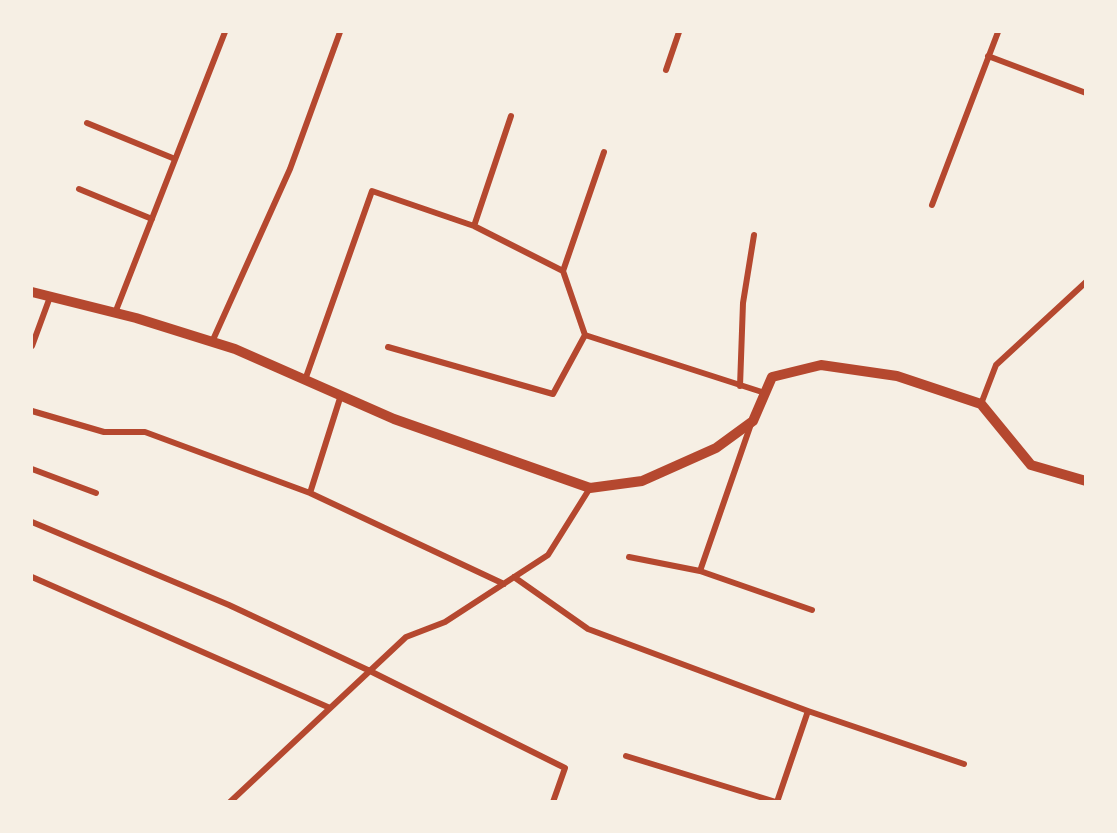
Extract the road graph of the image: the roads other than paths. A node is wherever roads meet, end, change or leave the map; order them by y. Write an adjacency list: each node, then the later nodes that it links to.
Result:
1 (225, 32): 11 (street)
2 (340, 32): 23 (street)
3 (678, 32): 6 (street)
4 (998, 32): 5 (street)
5 (988, 56): 7 (street); 13 (street)
6 (666, 70)
7 (1086, 93)
8 (511, 116): 15 (street)
9 (87, 123): 11 (street)
10 (604, 153): 17 (street)
11 (175, 159): 14 (street)
12 (79, 189): 14 (street)
13 (932, 205)
14 (152, 219): 21 (street)
15 (474, 226): 17 (street); 26 (street)
16 (754, 235): 27 (street)
17 (563, 271): 22 (street)
18 (1086, 282): 30 (street)
19 (32, 292): 20 (street)
20 (50, 297): 21 (street); 24 (street)
21 (115, 313): 23 (street)
22 (585, 335): 25 (street); 27 (street)
23 (212, 342): 26 (street)
24 (32, 346)
25 (388, 347)
26 (304, 380): 29 (street)
27 (740, 386): 28 (street)
28 (765, 393): 30 (street); 32 (street)
29 (341, 395): 35 (street); 37 (street)
30 (981, 404): 34 (street)
31 (32, 411): 37 (street)
32 (753, 421): 35 (street); 40 (street)
33 (32, 469): 36 (street)
34 (1086, 481)
35 (590, 488): 41 (street)
36 (96, 493)
37 (310, 493): 43 (street)
38 (32, 522): 45 (street)
39 (629, 557): 40 (street)
40 (699, 571): 44 (street)
41 (514, 577): 43 (street); 47 (street)
42 (32, 578): 46 (street)
43 (504, 584): 45 (street)
44 (812, 610)
45 (370, 671): 46 (street); 51 (street)
46 (330, 708): 50 (street)
47 (808, 711): 49 (street); 52 (street)
48 (626, 756): 52 (street)
49 (964, 764)
50 (230, 801)
51 (553, 801)
52 (776, 801)

